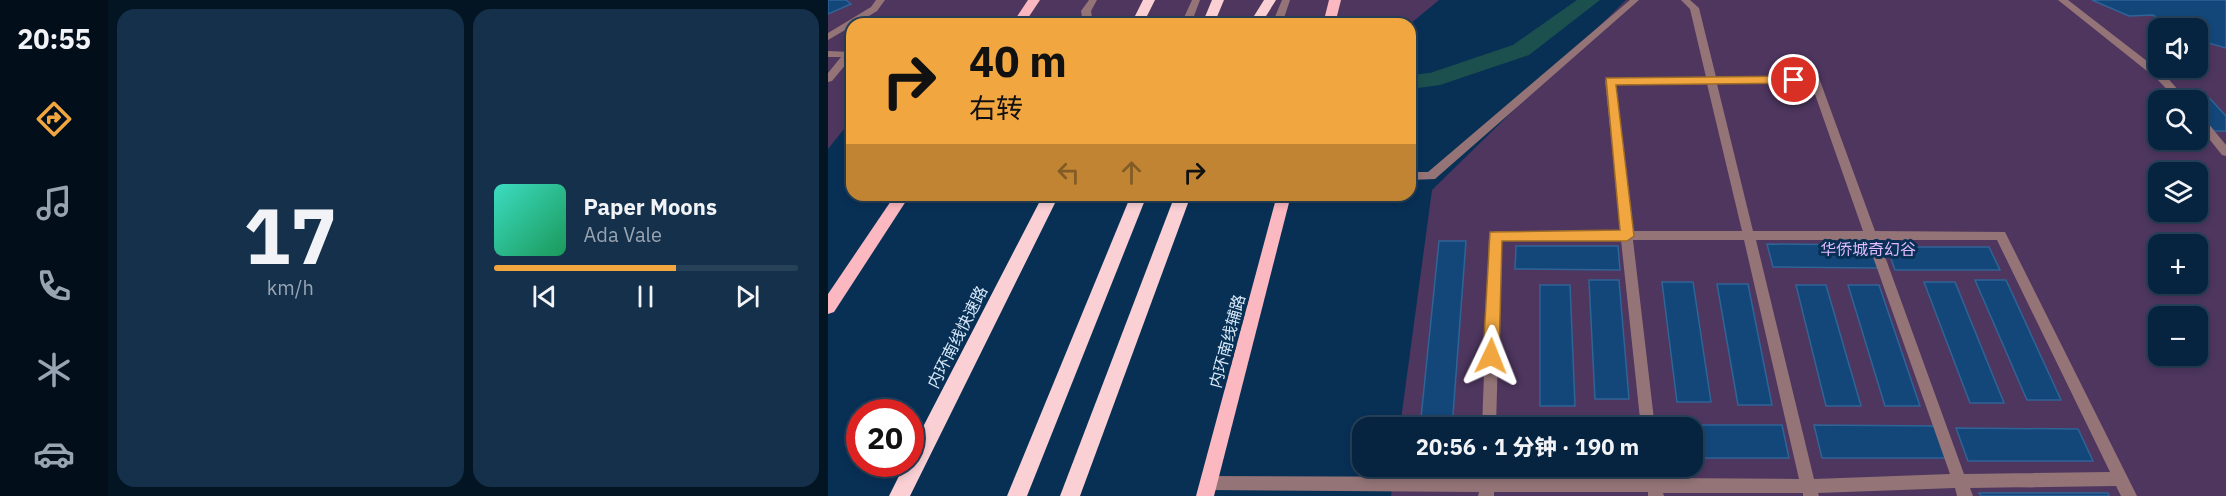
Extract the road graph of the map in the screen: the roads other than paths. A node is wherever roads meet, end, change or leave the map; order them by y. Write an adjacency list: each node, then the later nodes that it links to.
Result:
1 (881, 0): 13 (lane)
2 (1034, 0): 14 (main road)
3 (1093, 0): 15 (lane)
4 (1149, 0): 16 (highway)
5 (1196, 0): 17 (lane)
6 (1218, 0): 18 (highway)
7 (1269, 0): 19 (highway)
8 (1286, 0): 20 (lane)
9 (1635, 0): 32 (lane)
10 (1685, 0): 28 (lane)
11 (2062, 0): 29 (lane)
12 (1334, 2): 21 (main road)
13 (859, 18)
14 (1022, 18)
15 (1087, 18)
16 (1140, 18)
17 (1188, 18)
18 (1210, 18)
19 (1258, 18)
20 (1279, 18)
21 (1330, 18)
22 (846, 25): 23 (lane)
23 (828, 36)
24 (828, 54): 25 (lane)
25 (846, 54)
26 (846, 58): 27 (lane)
27 (828, 79)
28 (1712, 81): 38 (lane); 39 (lane); 40 (lane)
29 (2173, 90)
30 (2208, 131): 31 (lane)
31 (2226, 152)
32 (1416, 176)
33 (899, 201): 41 (main road)
34 (1048, 201): 50 (highway, 内环南线快速路)
35 (1137, 201): 51 (highway)
36 (1181, 201): 52 (highway)
37 (1282, 201): 46 (main road, 内环南线辅路)
38 (1751, 235): 39 (lane); 40 (lane); 49 (lane)
39 (1872, 235): 44 (lane); 45 (lane)
40 (1627, 236): 42 (lane); 43 (lane)
41 (828, 307)
42 (1489, 417)
43 (1647, 417)
44 (2121, 479): 45 (lane); 54 (lane)
45 (1959, 481): 49 (lane); 53 (lane)
46 (1207, 489): 47 (lane)
47 (1487, 491): 48 (lane)
48 (1655, 491): 49 (lane)
49 (1810, 491)
50 (899, 496)
51 (1017, 496)
52 (1070, 496)
53 (1965, 496)
54 (2130, 496)

